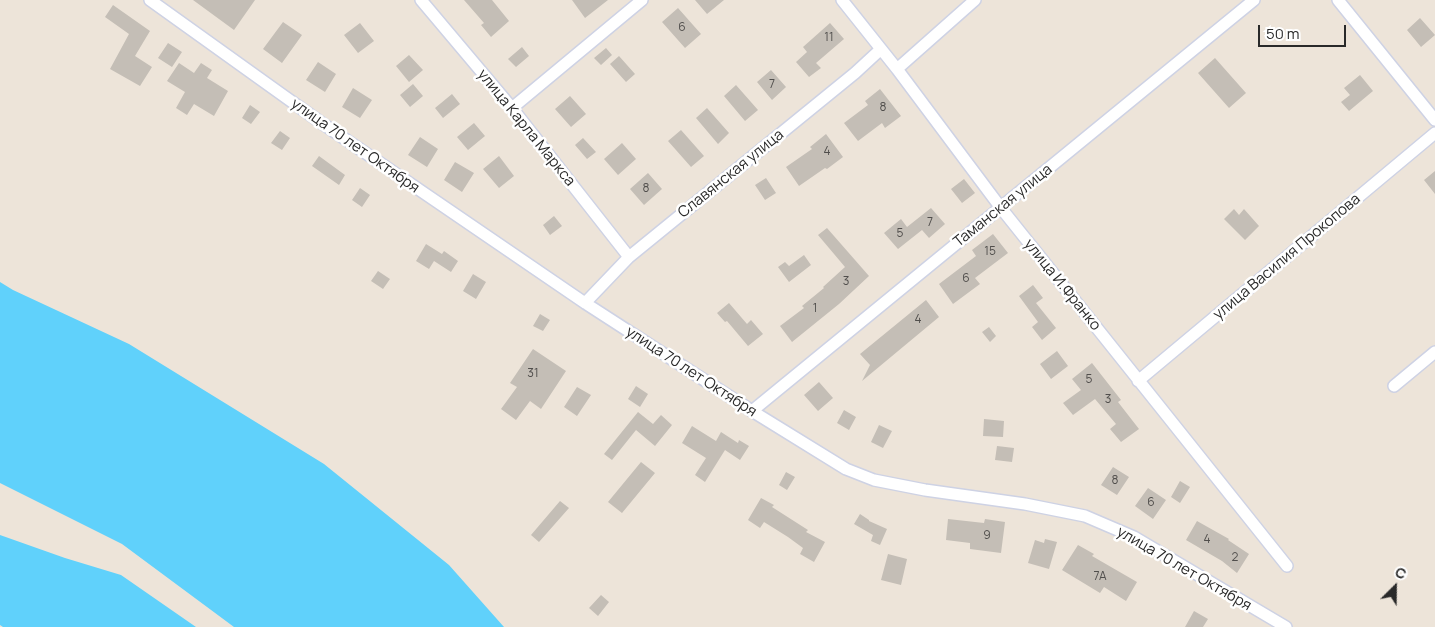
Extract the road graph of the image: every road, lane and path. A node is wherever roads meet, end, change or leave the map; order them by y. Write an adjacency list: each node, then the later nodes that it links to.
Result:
1 (150, 0): 15 (street, улица 70 лет Октября)
2 (421, 0): 10 (street, улица Карла Маркса)
3 (642, 0): 10 (street)
4 (842, 0): 8 (street, улица И.Франко)
5 (975, 0): 9 (street)
6 (1254, 0): 13 (street, Таманская улица)
7 (1338, 0): 11 (street)
8 (881, 49): 9 (street, улица И.Франко); 14 (street, Славянская улица)
9 (897, 69): 13 (street, улица И.Франко)
10 (512, 108): 14 (street, улица Карла Маркса)
11 (1435, 120)
12 (1435, 133): 17 (street, улица Василия Прокопова)
13 (1001, 208): 17 (street, улица И.Франко); 19 (street, Таманская улица)
14 (629, 258): 15 (street, Славянская улица)
15 (585, 303): 19 (street, улица 70 лет Октября)
16 (1435, 352): 18 (street)
17 (1138, 381): 20 (street, улица И.Франко)
18 (1394, 386)
19 (752, 411): 21 (street, улица 70 лет Октября)
20 (1287, 566)
21 (1286, 627)

